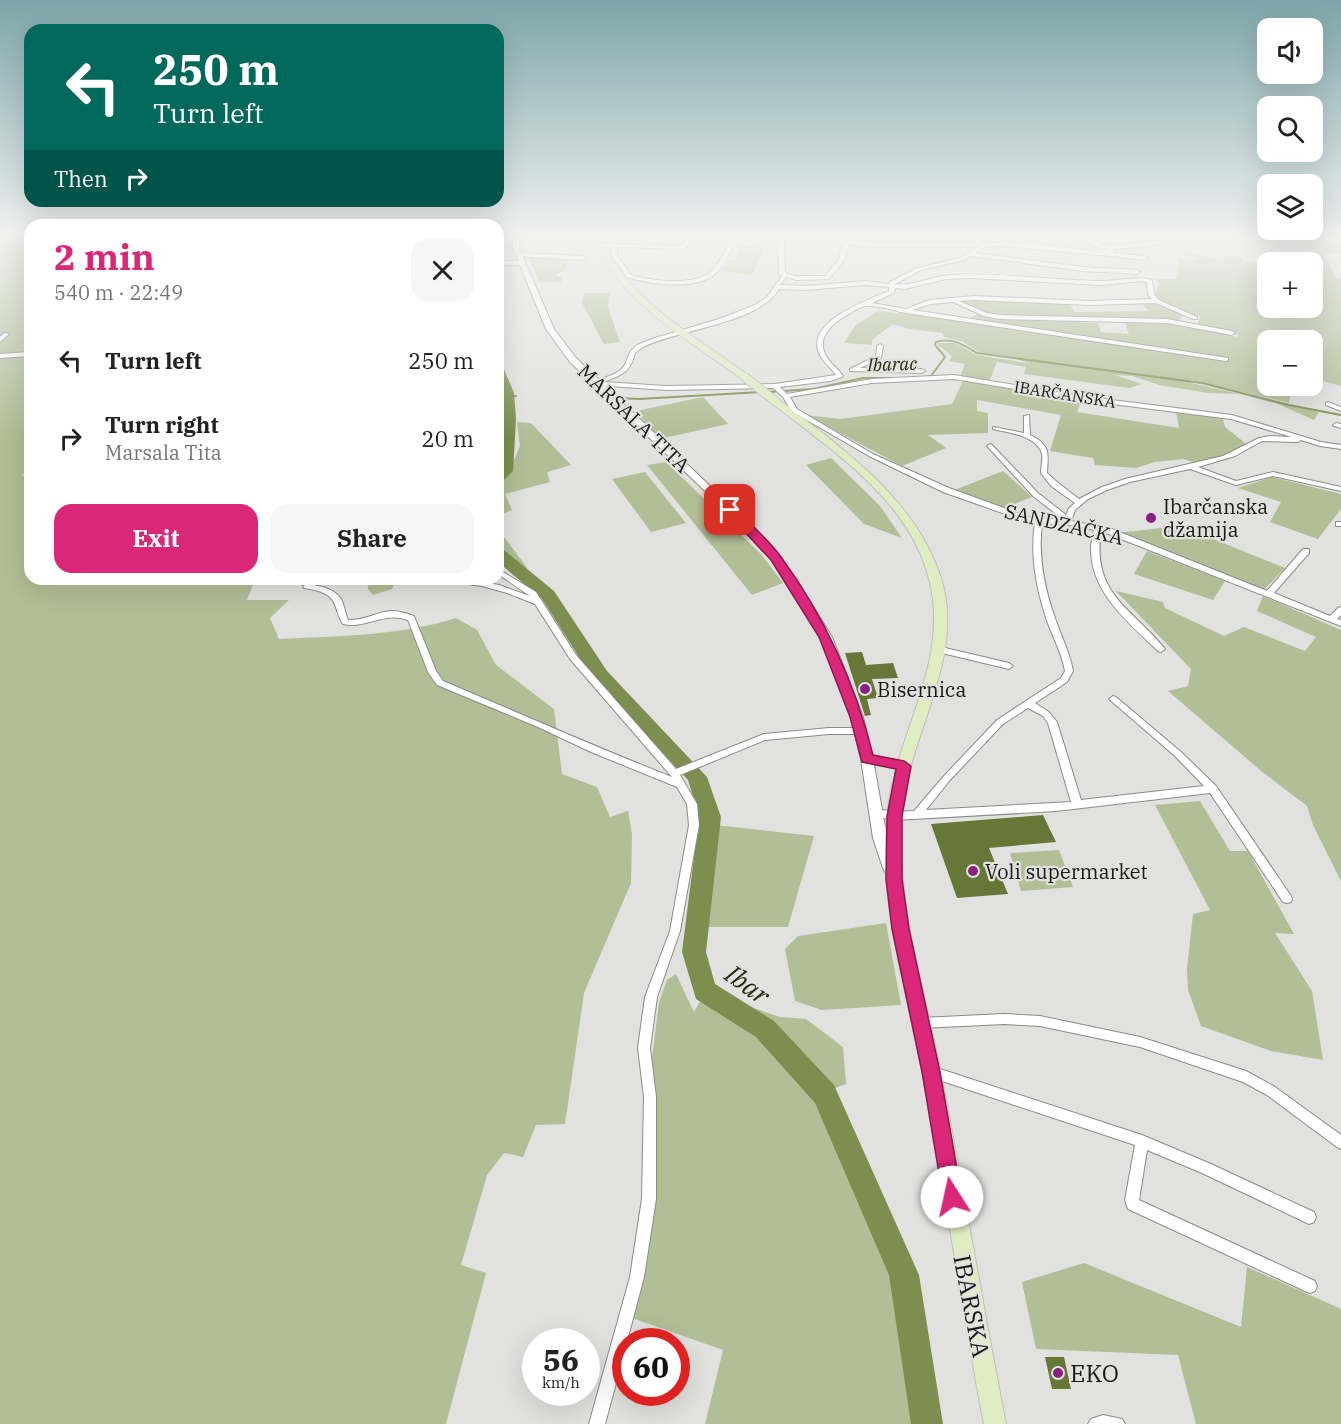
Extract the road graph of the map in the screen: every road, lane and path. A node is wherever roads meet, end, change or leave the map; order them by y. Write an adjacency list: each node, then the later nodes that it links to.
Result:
1 (539, 304): 22 (street, MARSALA TITA)
2 (647, 304): 11 (main road, IBARSKA)
3 (758, 304): 11 (street)
4 (861, 304): 21 (street)
5 (872, 304): 9 (street)
6 (923, 304): 9 (street)
7 (963, 304): 12 (street)
8 (1165, 304): 10 (street)
9 (906, 311): 18 (street)
10 (1195, 318)
11 (684, 332): 22 (street); 26 (main road, IBARSKA, bridge)
12 (1232, 333)
13 (6, 334): 14 (street)
14 (0, 340)
15 (880, 346): 19 (street)
16 (24, 354): 17 (street)
17 (0, 356)
18 (1226, 359)
19 (852, 370): 20 (street); 21 (street)
20 (922, 371)
21 (839, 373): 23 (street)
22 (595, 383): 23 (street); 52 (street, MARSALA TITA)
23 (780, 391): 26 (street); 30 (street, IBARČANSKA)
24 (1328, 404): 25 (street)
25 (1341, 409)
26 (790, 411): 37 (street, SANDZAČKA); 48 (main road, IBARSKA)
27 (1027, 416): 29 (street)
28 (995, 428): 29 (street)
29 (1027, 436): 35 (street)
30 (1309, 441): 32 (street, IBARČANSKA); 33 (street)
31 (990, 446): 36 (street)
32 (1341, 447)
33 (1192, 467): 34 (street); 35 (street)
34 (1341, 489)
35 (1078, 502): 36 (street)
36 (1067, 520): 37 (street, SANDZAČKA); 38 (street, SANDZAČKA)
37 (1039, 521): 51 (street)
38 (1098, 528): 43 (street, SANDZAČKA); 47 (street)
39 (1306, 551): 43 (street)
40 (504, 575): 44 (street)
41 (491, 585): 44 (street)
42 (307, 586): 56 (street)
43 (1270, 593): 46 (street, SANDZAČKA)
44 (539, 603): 55 (street)
45 (1341, 610): 46 (street)
46 (1337, 621)
47 (1161, 649)
48 (941, 650): 49 (street); 54 (main road, IBARSKA)
49 (1009, 666)
50 (1113, 699): 57 (street)
51 (1029, 704): 58 (street); 60 (street)
52 (861, 731): 53 (street, MARSALA TITA); 55 (street)
53 (867, 759): 54 (street); 59 (street, MARSALA TITA)
54 (904, 766): 61 (main road, IBARSKA)
55 (679, 771): 56 (street)
56 (682, 785): 70 (street)
57 (1213, 789): 58 (street); 63 (street)
58 (1077, 804): 60 (street)
59 (876, 813): 61 (street); 62 (street, MARSALA TITA)
60 (916, 815): 61 (street)
61 (895, 816): 62 (main road, IBARSKA)
62 (894, 879): 64 (main road, IBARSKA)
63 (1287, 899)
64 (921, 1023): 65 (main road, IBARSKA); 67 (street)
65 (931, 1072): 66 (street); 71 (main road, IBARSKA)
66 (1142, 1142): 68 (street); 69 (street)
67 (1341, 1143)
68 (1310, 1217)
69 (1310, 1286)
70 (597, 1424)
71 (995, 1424)
72 (1096, 1424): 73 (street)
73 (1117, 1424)

